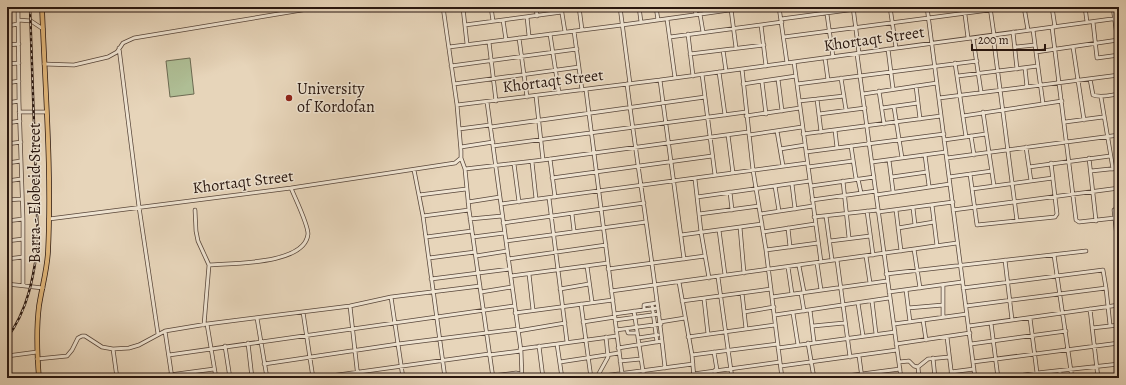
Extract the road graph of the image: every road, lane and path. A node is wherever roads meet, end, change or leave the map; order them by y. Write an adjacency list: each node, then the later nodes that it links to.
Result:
1 (18, 7): 29 (street); 44 (street)
2 (42, 7): 61 (main road, Barra - Elobeid Street)
3 (320, 7): 92 (street)
4 (469, 7): 25 (street)
5 (491, 7): 48 (street)
6 (536, 7): 39 (street)
7 (562, 7): 34 (street)
8 (602, 7): 31 (street)
9 (629, 7): 26 (street)
10 (639, 7): 49 (street)
11 (656, 7): 46 (street)
12 (694, 7): 36 (street)
13 (751, 7): 33 (street)
14 (779, 7): 47 (street)
15 (826, 7): 35 (street)
16 (871, 7): 27 (street)
17 (890, 7): 52 (street)
18 (927, 7): 41 (street)
19 (964, 7): 38 (street)
20 (1012, 7): 28 (street)
21 (1024, 7): 63 (street)
22 (1052, 7): 58 (street)
23 (1085, 7): 50 (street)
24 (1114, 7): 42 (street)
25 (463, 8): 30 (street); 54 (street)
26 (621, 8): 55 (street)
27 (853, 8): 35 (street); 60 (street)
28 (990, 8): 38 (street); 72 (street)
29 (7, 9)
30 (444, 9): 89 (street)
31 (579, 9): 62 (street)
32 (721, 9): 33 (street); 37 (street)
33 (731, 9): 59 (street)
34 (562, 12): 39 (street); 67 (street)
35 (827, 13): 47 (street); 66 (street)
36 (696, 14): 37 (street); 43 (street)
37 (700, 14): 68 (street)
38 (965, 14): 41 (street); 77 (street)
39 (537, 16): 40 (street)
40 (527, 17): 45 (street); 73 (street)
41 (928, 18): 52 (street); 82 (street)
42 (1117, 18): 51 (street, Khortaqt Street); 80 (street)
43 (667, 19): 46 (street); 74 (street)
44 (18, 20): 53 (street); 61 (street)
45 (503, 20): 48 (street); 79 (street)
46 (658, 20): 49 (street)
47 (782, 20): 56 (street); 75 (street)
48 (493, 21): 54 (street)
49 (641, 22): 55 (street)
50 (1087, 22): 51 (street, Khortaqt Street); 58 (street, Khortaqt Street)
51 (1093, 22): 83 (street)
52 (892, 23): 60 (street); 94 (street)
53 (18, 24): 57 (street); 84 (street)
54 (465, 25): 85 (street)
55 (622, 25): 62 (street); 150 (street)
56 (761, 25): 59 (street); 87 (street)
57 (7, 26)
58 (1054, 27): 64 (street, Khortaqt Street); 97 (street)
59 (733, 28): 68 (street); 93 (street)
60 (856, 28): 66 (street); 102 (street)
61 (43, 29): 115 (main road, Barra - Elobeid Street)
62 (582, 30): 65 (street)
63 (1028, 30): 64 (street, Khortaqt Street); 69 (street, Khortaqt Street)
64 (1033, 30): 88 (street)
65 (574, 31): 67 (street); 95 (street)
66 (830, 31): 75 (street); 106 (street)
67 (565, 32): 70 (street)
68 (703, 32): 71 (street)
69 (1012, 32): 72 (street, Khortaqt Street); 90 (street)
70 (550, 34): 73 (street); 100 (street)
71 (688, 34): 74 (street); 103 (street)
72 (994, 35): 78 (street, Khortaqt Street); 128 (street)
73 (529, 36): 76 (street)
74 (670, 37): 137 (street)
75 (784, 37): 112 (street)
76 (519, 38): 79 (street); 105 (street)
77 (968, 38): 78 (street, Khortaqt Street); 82 (street, Khortaqt Street)
78 (973, 38): 109 (street)
79 (506, 40): 81 (street)
80 (1118, 40): 83 (street); 99 (street)
81 (489, 42): 85 (street); 108 (street)
82 (931, 43): 94 (street, Khortaqt Street); 118 (street)
83 (1096, 43): 91 (street); 104 (street)
84 (19, 44): 86 (street); 111 (street)
85 (467, 44): 89 (street)
86 (7, 45)
87 (764, 45): 93 (street); 117 (street)
88 (1035, 45): 90 (street); 101 (street)
89 (449, 47): 116 (street)
90 (1015, 47): 123 (street)
91 (1073, 47): 97 (street); 144 (street)
92 (119, 48): 115 (street); 343 (street)
93 (736, 48): 98 (street)
94 (896, 48): 96 (street, Khortaqt Street)
95 (577, 49): 100 (street); 120 (street)
96 (888, 49): 102 (street, Khortaqt Street); 126 (street)
97 (1055, 49): 101 (street); 148 (street)
98 (723, 50): 103 (street); 125 (street)
99 (1119, 51)
100 (552, 52): 105 (street); 124 (street)
101 (1036, 52): 119 (street)
102 (858, 53): 106 (street, Khortaqt Street); 135 (street)
103 (690, 54): 133 (street)
104 (1119, 55)
105 (522, 57): 108 (street); 131 (street)
106 (833, 57): 107 (street, Khortaqt Street)
107 (825, 58): 110 (street, Khortaqt Street); 143 (street)
108 (491, 61): 116 (street); 140 (street)
109 (976, 61): 113 (street); 130 (street)
110 (794, 62): 112 (street, Khortaqt Street); 134 (street)
111 (19, 63): 114 (street); 145 (street)
112 (788, 63): 117 (street, Khortaqt Street)
113 (955, 63): 118 (street); 136 (street)
114 (7, 64)
115 (44, 64): 192 (main road, Barra - Elobeid Street)
116 (451, 66): 149 (street)
117 (766, 66): 122 (street, Khortaqt Street)
118 (934, 66): 126 (street); 153 (street)
119 (1038, 66): 121 (street); 154 (street)
120 (579, 67): 124 (street); 158 (street)
121 (1025, 68): 123 (street); 156 (street)
122 (742, 69): 125 (street, Khortaqt Street); 151 (street)
123 (1018, 69): 128 (street)
124 (555, 71): 131 (street); 162 (street)
125 (726, 71): 127 (street, Khortaqt Street)
126 (890, 71): 135 (street); 157 (street)
127 (719, 72): 129 (street, Khortaqt Street); 198 (street)
128 (998, 72): 130 (street); 159 (street)
129 (702, 74): 133 (street, Khortaqt Street); 169 (street)
130 (978, 74): 136 (street); 161 (street)
131 (524, 75): 140 (street); 168 (street)
132 (1119, 75): 139 (street)
133 (693, 76): 137 (street, Khortaqt Street)
134 (796, 76): 141 (street); 152 (street)
135 (860, 76): 138 (street); 163 (street)
136 (958, 76): 165 (street)
137 (675, 78): 142 (street, Khortaqt Street)
138 (841, 78): 143 (street); 167 (street)
139 (1090, 78): 144 (street); 170 (street)
140 (494, 79): 149 (street); 174 (street)
141 (778, 79): 146 (street); 190 (street)
142 (660, 80): 150 (street, Khortaqt Street); 179 (street)
143 (828, 80): 152 (street)
144 (1078, 80): 148 (street); 205 (street)
145 (19, 82): 147 (street); 173 (street)
146 (762, 82): 151 (street); 196 (street)
147 (7, 83)
148 (1060, 83): 154 (street); 176 (street)
149 (454, 84): 182 (street)
150 (629, 84): 158 (street, Khortaqt Street); 184 (street)
151 (743, 84): 195 (street)
152 (797, 84): 175 (street)
153 (937, 84): 155 (street); 171 (street)
154 (1041, 85): 156 (street); 181 (street)
155 (916, 86): 157 (street); 180 (street)
156 (1027, 86): 159 (street)
157 (892, 89): 160 (street)
158 (584, 90): 162 (street, Khortaqt Street); 194 (street)
159 (1000, 90): 161 (street); 188 (street)
160 (879, 92): 163 (street); 187 (street)
161 (981, 92): 165 (street)
162 (559, 93): 166 (street, Khortaqt Street)
163 (863, 94): 186 (street)
164 (1119, 94): 170 (street)
165 (960, 95): 171 (street); 200 (street)
166 (536, 96): 168 (street, Khortaqt Street); 204 (street)
167 (844, 96): 172 (street); 189 (street)
168 (527, 97): 174 (street, Khortaqt Street)
169 (705, 97): 179 (street); 201 (street)
170 (1100, 97): 202 (street)
171 (938, 98): 199 (street)
172 (817, 99): 175 (street); 197 (street)
173 (19, 101): 178 (street); 191 (street)
174 (496, 101): 177 (street, Khortaqt Street)
175 (799, 101): 185 (street)
176 (1062, 101): 181 (street); 208 (street)
177 (487, 102): 182 (street, Khortaqt Street); 212 (street)
178 (7, 103)
179 (664, 103): 184 (street); 210 (street)
180 (918, 103): 183 (street); 203 (street)
181 (1043, 104): 188 (street)
182 (457, 105): 216 (street)
183 (894, 107): 187 (street); 207 (street)
184 (630, 108): 194 (street); 215 (street)
185 (800, 108): 190 (street); 214 (street)
186 (865, 108): 189 (street); 213 (street)
187 (882, 108): 211 (street)
188 (1003, 109): 193 (street); 247 (street)
189 (846, 110): 197 (street)
190 (782, 111): 196 (street)
191 (19, 112): 192 (street); 206 (street)
192 (46, 112): 366 (main road, Barra - Elobeid Street)
193 (984, 112): 200 (street); 224 (street)
194 (589, 114): 204 (street); 220 (street)
195 (746, 114): 196 (street); 198 (street); 221 (street)
196 (766, 114)
197 (819, 114): 219 (street)
198 (725, 115): 201 (street)
199 (941, 116): 203 (street); 223 (street)
200 (963, 116): 228 (street)
201 (707, 117): 210 (street); 230 (street)
202 (1103, 118): 205 (street); 229 (street)
203 (920, 119): 207 (street)
204 (539, 120): 212 (street); 231 (street)
205 (1084, 120): 208 (street)
206 (20, 122): 209 (street); 234 (street)
207 (897, 122): 211 (street); 232 (street)
208 (1065, 122): 235 (street)
209 (7, 123)
210 (666, 123): 215 (street); 236 (street)
211 (884, 124): 213 (street)
212 (490, 126): 216 (street); 238 (street)
213 (867, 126): 217 (street); 239 (street)
214 (802, 127): 218 (street); 222 (street)
215 (633, 128): 220 (street); 243 (street)
216 (459, 129): 242 (street)
217 (835, 130): 219 (street); 244 (street)
218 (777, 131): 221 (street); 246 (street)
219 (821, 132): 222 (street)
220 (592, 133): 231 (street); 248 (street)
221 (748, 133): 225 (street); 281 (street)
222 (803, 134): 240 (street)
223 (944, 134): 232 (street); 233 (street)
224 (986, 134): 227 (street); 251 (street)
225 (728, 135): 230 (street); 286 (street)
226 (1119, 135): 229 (street)
227 (971, 136): 228 (street); 253 (street)
228 (966, 137): 233 (street)
229 (1107, 137): 235 (street); 255 (street)
230 (709, 138): 236 (street); 254 (street)
231 (540, 140): 238 (street); 261 (street)
232 (899, 140): 239 (street); 257 (street)
233 (944, 140): 250 (street)
234 (20, 142): 237 (street); 263 (street)
235 (1067, 142): 245 (street); 266 (street)
236 (669, 143): 243 (street); 264 (street)
237 (7, 144)
238 (493, 144): 242 (street); 273 (street)
239 (870, 144): 241 (street); 268 (street)
240 (805, 146): 246 (street); 249 (street)
241 (851, 146): 244 (street); 265 (street)
242 (461, 147): 256 (street)
243 (636, 147): 248 (street); 274 (street)
244 (837, 148): 249 (street)
245 (1026, 148): 247 (street); 276 (street)
246 (780, 149): 275 (street)
247 (1008, 150): 251 (street); 302 (street)
248 (594, 152): 260 (street); 283 (street)
249 (806, 152): 272 (street)
250 (946, 152): 252 (street); 258 (street)
251 (989, 153): 253 (street); 285 (street)
252 (925, 155): 257 (street); 284 (street)
253 (974, 155): 258 (street)
254 (712, 156): 264 (street); 288 (street)
255 (1110, 156): 259 (street); 278 (street)
256 (461, 158): 279 (street, Khortaqt Street); 280 (street)
257 (902, 158): 262 (street)
258 (947, 158): 291 (street)
259 (1089, 158): 266 (street); 282 (street)
260 (550, 159): 261 (street); 292 (street)
261 (543, 160): 267 (street)
262 (889, 160): 268 (street); 290 (street)
263 (21, 161): 269 (street); 296 (street)
264 (671, 161): 274 (street); 301 (street)
265 (854, 161): 272 (street); 295 (street)
266 (1069, 161): 270 (street); 321 (street)
267 (532, 162): 271 (street); 331 (street)
268 (872, 162): 289 (street)
269 (7, 163)
270 (1051, 163): 276 (street); 293 (street)
271 (514, 164): 273 (street); 335 (street)
272 (808, 165): 275 (street); 299 (street)
273 (496, 166): 280 (street); 328 (street)
274 (639, 166): 283 (street); 305 (street)
275 (783, 166): 281 (street)
276 (1029, 167): 297 (street)
277 (1119, 168): 278 (street)
278 (1112, 169): 282 (street)
279 (414, 170): 310 (street, Khortaqt Street); 322 (street)
280 (465, 170): 312 (street)
281 (753, 170): 286 (street); 313 (street)
282 (1091, 171): 319 (street)
283 (597, 172): 292 (street); 316 (street)
284 (927, 172): 290 (street); 308 (street)
285 (992, 172): 287 (street); 309 (street)
286 (733, 173): 288 (street)
287 (970, 174): 291 (street); 314 (street)
288 (715, 175): 294 (street)
289 (874, 177): 295 (street); 315 (street)
290 (892, 177): 317 (street)
291 (949, 177): 304 (street)
292 (552, 178): 325 (street)
293 (1053, 178): 297 (street); 327 (street)
294 (695, 179): 301 (street); 326 (street)
295 (857, 179): 300 (street); 320 (street)
296 (21, 180): 298 (street); 330 (street)
297 (1031, 180): 302 (street)
298 (7, 181)
299 (810, 181): 303 (street); 307 (street)
300 (843, 181): 307 (street); 323 (street)
301 (673, 182): 305 (street); 390 (street)
302 (1013, 183): 309 (street); 337 (street)
303 (792, 184): 306 (street); 347 (street)
304 (950, 184): 308 (street); 336 (street)
305 (642, 186): 316 (street); 338 (street)
306 (775, 186): 313 (street); 354 (street)
307 (811, 186): 333 (street)
308 (929, 186): 317 (street)
309 (994, 186): 314 (street)
310 (291, 188): 343 (street, Khortaqt Street); 428 (street)
311 (1119, 188): 319 (street)
312 (466, 189): 322 (street); 334 (street)
313 (756, 189): 318 (street); 341 (street)
314 (972, 189): 346 (street)
315 (876, 190): 320 (street); 324 (street)
316 (599, 191): 325 (street); 350 (street)
317 (893, 191): 324 (street)
318 (730, 192): 326 (street); 351 (street)
319 (1093, 192): 321 (street); 370 (street)
320 (861, 193): 323 (street)
321 (1074, 194): 327 (street); 370 (street)
322 (419, 195): 361 (street)
323 (845, 195): 333 (street); 357 (street)
324 (876, 195): 356 (street)
325 (555, 197): 329 (street)
326 (697, 197): 359 (street)
327 (1055, 197): 337 (street); 372 (street)
328 (500, 198): 334 (street); 339 (street)
329 (549, 198): 331 (street); 363 (street)
330 (22, 199): 332 (street); 368 (street)
331 (536, 199): 335 (street)
332 (7, 200)
333 (812, 200): 342 (street)
334 (468, 202): 349 (street)
335 (519, 202): 339 (street)
336 (952, 202): 340 (street); 353 (street)
337 (1015, 202): 346 (street); 372 (street)
338 (644, 203): 350 (street); 373 (street)
339 (501, 204): 362 (street)
340 (932, 205): 345 (street); 374 (street)
341 (759, 206): 351 (street); 360 (street)
342 (813, 206): 347 (street); 365 (street)
343 (139, 207): 366 (street, Khortaqt Street); 555 (street)
344 (1119, 207): 367 (street)
345 (913, 208): 352 (street); 378 (street)
346 (974, 208): 353 (street); 372 (street)
347 (795, 209): 354 (street)
348 (196, 210): 428 (street)
349 (469, 210): 361 (street); 369 (street)
350 (601, 210): 358 (street); 380 (street)
351 (732, 210): 359 (street)
352 (896, 210): 356 (street); 382 (street)
353 (954, 210): 401 (street)
354 (779, 211): 360 (street)
355 (867, 211): 356 (street); 357 (street); 391 (street)
356 (878, 211): 411 (street)
357 (846, 213): 364 (street); 394 (street)
358 (572, 214): 363 (street); 385 (street)
359 (699, 214): 386 (street)
360 (760, 214): 376 (street)
361 (423, 216): 392 (street)
362 (502, 216): 369 (street); 375 (street)
363 (551, 216): 375 (street); 389 (street)
364 (826, 216): 365 (street); 399 (street)
365 (814, 217): 377 (street)
366 (49, 218): 460 (main road, Barra - Elobeid Street)
367 (1115, 218): 370 (street); 396 (street)
368 (23, 219): 371 (street); 395 (street)
369 (470, 219): 384 (street)
370 (1096, 220)
371 (7, 221)
372 (1017, 221)
373 (646, 222): 380 (street); 427 (street)
374 (934, 222): 378 (street); 403 (street)
375 (503, 223): 388 (street)
376 (762, 224): 379 (street); 387 (street)
377 (815, 224): 381 (street); 400 (street)
378 (915, 225): 382 (street)
379 (740, 227): 383 (street); 439 (street)
380 (604, 228): 385 (street); 402 (street)
381 (788, 228): 387 (street); 404 (street)
382 (898, 228): 408 (street)
383 (719, 230): 386 (street); 445 (street)
384 (472, 231): 392 (street); 393 (street)
385 (574, 231): 389 (street)
386 (701, 232): 390 (street); 415 (street)
387 (763, 232): 406 (street)
388 (504, 233): 393 (street); 398 (street)
389 (553, 234): 398 (street); 410 (street)
390 (681, 235): 420 (street)
391 (870, 236): 394 (street); 413 (street)
392 (426, 237): 418 (street)
393 (473, 238): 412 (street)
394 (849, 238): 399 (street)
395 (23, 239): 397 (street); 417 (street)
396 (1119, 240)
397 (7, 241)
398 (506, 241): 407 (street)
399 (830, 241): 422 (street)
400 (818, 243): 404 (street); 425 (street)
401 (957, 243): 403 (street); 431 (street)
402 (606, 245): 410 (street); 426 (street)
403 (937, 246): 405 (street)
404 (790, 247): 406 (street)
405 (914, 249): 408 (street); 437 (street)
406 (766, 250): 435 (street)
407 (507, 251): 412 (street); 419 (street)
408 (901, 251): 411 (street)
409 (1086, 251): 414 (street)
410 (556, 252): 419 (street); 436 (street)
411 (883, 253): 413 (street); 441 (street)
412 (475, 254): 418 (street); 438 (street)
413 (873, 255): 416 (street)
414 (1054, 255): 424 (street); 442 (street)
415 (705, 256): 420 (street); 447 (street)
416 (866, 256): 423 (street); 452 (street)
417 (23, 257): 421 (street); 455 (street)
418 (429, 258): 446 (street)
419 (508, 259): 433 (street)
420 (684, 259): 427 (street)
421 (7, 260)
422 (832, 260): 423 (street); 425 (street)
423 (837, 260): 461 (street)
424 (1005, 260): 431 (street); 451 (street)
425 (819, 262): 430 (street); 468 (street)
426 (608, 263): 429 (street); 434 (street)
427 (652, 263): 434 (street); 456 (street)
428 (208, 265): 533 (street)
429 (587, 266): 436 (street); 454 (street)
430 (799, 266): 432 (street); 473 (street)
431 (960, 266): 437 (street); 450 (street)
432 (788, 267): 435 (street); 475 (street)
433 (510, 269): 438 (street); 443 (street)
434 (608, 269): 467 (street)
435 (769, 269): 439 (street); 466 (street)
436 (558, 270): 440 (street); 465 (street)
437 (917, 270): 441 (street); 462 (street)
438 (478, 273): 446 (street); 458 (street)
439 (744, 273): 445 (street)
440 (529, 274): 443 (street); 504 (street)
441 (886, 274): 448 (street)
442 (1056, 275): 451 (street); 464 (street); 476 (street)
443 (510, 276): 459 (street)
444 (718, 276): 445 (street); 447 (street); 477 (street)
445 (725, 276)
446 (431, 278): 470 (street)
447 (708, 278): 449 (street)
448 (887, 280): 452 (street); 472 (street)
449 (679, 282): 456 (street); 483 (street)
450 (962, 282): 457 (street); 463 (street)
451 (1008, 282): 463 (street); 485 (street)
452 (870, 283): 461 (street)
453 (7, 284): 455 (street)
454 (589, 284): 465 (street); 486 (street)
455 (23, 285): 460 (street)
456 (654, 285): 467 (street); 487 (street)
457 (943, 285): 462 (street); 490 (street)
458 (480, 286): 470 (street); 471 (street)
459 (512, 287): 471 (street); 493 (street)
460 (43, 288): 601 (main road, Barra - Elobeid Street)
461 (840, 288): 468 (street); 496 (street)
462 (920, 288): 469 (street)
463 (963, 288): 497 (street)
464 (1106, 288): 476 (street); 499 (street)
465 (560, 289): 494 (street)
466 (771, 289): 474 (street); 479 (street)
467 (611, 290): 482 (street)
468 (821, 290): 473 (street)
469 (906, 290): 472 (street); 501 (street)
470 (433, 292): 478 (street); 517 (street)
471 (481, 292): 503 (street)
472 (889, 292): 481 (street)
473 (802, 293): 475 (street); 507 (street)
474 (742, 294): 477 (street); 509 (street)
475 (792, 294): 479 (street)
476 (1059, 294): 485 (street); 512 (street)
477 (720, 296): 480 (street); 548 (street)
478 (391, 297): 492 (street); 528 (street)
479 (772, 297): 498 (street)
480 (704, 298): 483 (street); 557 (street)
481 (890, 298): 484 (street); 534 (street)
482 (612, 300): 486 (street); 518 (street)
483 (682, 301): 522 (street)
484 (872, 301): 488 (street); 558 (street)
485 (1010, 301): 497 (street); 525 (street)
486 (592, 302): 489 (street)
487 (657, 303): 495 (street); 500 (street)
488 (858, 303): 496 (street); 563 (street)
489 (581, 304): 494 (street); 526 (street)
490 (943, 305): 501 (street); 519 (street)
491 (1119, 305): 499 (street)
492 (350, 306): 508 (street); 543 (street)
493 (514, 306): 503 (street); 511 (street)
494 (562, 306): 504 (street); 529 (street)
495 (653, 306): 500 (street); 506 (street); 515 (street)
496 (842, 306): 505 (street); 531 (street)
497 (966, 306): 514 (street)
498 (774, 307): 509 (street); 516 (street)
499 (1109, 307): 502 (street); 539 (street)
500 (658, 308): 513 (street)
501 (908, 308): 527 (street)
502 (1090, 309): 512 (street); 542 (street)
503 (483, 310): 517 (street); 552 (street)
504 (533, 310): 511 (street)
505 (810, 310): 507 (street); 537 (street)
506 (634, 311): 518 (street); 521 (street)
507 (804, 311): 510 (street)
508 (303, 312): 520 (street); 559 (street)
509 (744, 312): 545 (street)
510 (793, 312): 516 (street); 588 (street)
511 (515, 313): 546 (street)
512 (1062, 313): 523 (street); 549 (street)
513 (659, 314): 515 (street); 530 (street)
514 (967, 314): 519 (street); 538 (street)
515 (654, 315): 521 (street); 535 (street)
516 (774, 315): 536 (street)
517 (436, 317): 528 (street); 570 (street)
518 (615, 317): 521 (street); 526 (street); 547 (street)
519 (943, 317): 524 (street)
520 (257, 318): 533 (street); 573 (street)
521 (635, 318): 541 (street)
522 (685, 318): 530 (street); 568 (street)
523 (1030, 318): 525 (street); 564 (street)
524 (923, 320): 527 (street); 572 (street)
525 (1012, 320): 532 (street)
526 (583, 322): 571 (street)
527 (910, 322): 534 (street)
528 (395, 323): 543 (street); 583 (street)
529 (565, 323): 546 (street); 575 (street)
530 (660, 323): 535 (street); 556 (street)
531 (844, 323): 537 (street); 569 (street)
532 (991, 323): 538 (street); 578 (street)
533 (206, 324): 550 (street); 593 (street)
534 (894, 324): 551 (street)
535 (655, 325): 541 (street); 560 (street)
536 (775, 325): 545 (street); 591 (street)
537 (813, 326): 577 (street)
538 (969, 326): 554 (street)
539 (1110, 326): 540 (street); 542 (street)
540 (1119, 326)
541 (636, 328): 544 (street); 553 (street)
542 (1092, 328): 592 (street)
543 (352, 329): 559 (street); 596 (street)
544 (628, 329): 547 (street); 553 (street)
545 (746, 329): 548 (street)
546 (518, 330): 552 (street); 597 (street)
547 (616, 330): 561 (street)
548 (725, 331): 557 (street); 598 (street)
549 (1066, 331): 564 (street); 600 (street)
550 (165, 332): 555 (street); 605 (street)
551 (895, 332): 558 (street); 585 (street)
552 (486, 333): 570 (street); 606 (street)
553 (637, 333): 567 (street)
554 (970, 333): 566 (street); 586 (street)
555 (158, 334): 595 (street)
556 (662, 334): 560 (street); 574 (street)
557 (708, 334): 568 (street)
558 (876, 334): 563 (street)
559 (307, 335): 573 (street); 611 (street)
560 (656, 335): 562 (street); 576 (street)
561 (617, 336): 565 (street); 594 (street)
562 (647, 336): 567 (street); 580 (street)
563 (862, 336): 569 (street)
564 (1033, 336): 578 (street); 608 (street)
565 (606, 337): 571 (street); 604 (street)
566 (947, 337): 572 (street); 613 (street)
567 (638, 338): 587 (street)
568 (688, 338): 607 (street)
569 (846, 338): 577 (street); 612 (street)
570 (439, 339): 583 (street); 618 (street)
571 (586, 340): 575 (street); 614 (street)
572 (926, 340): 585 (street)
573 (261, 341): 579 (street); 627 (street)
574 (662, 341): 576 (street); 634 (street)
575 (567, 342): 584 (street)
576 (657, 342): 580 (street)
577 (814, 342): 581 (street)
578 (992, 342): 586 (street); 619 (street)
579 (248, 343): 589 (street); 662 (street)
580 (647, 343): 587 (street)
581 (808, 343): 588 (street); 624 (street)
582 (1119, 343): 592 (street)
583 (398, 344): 596 (street); 630 (street)
584 (557, 344): 590 (street); 622 (street)
585 (896, 344): 599 (street)
586 (971, 344): 626 (street)
587 (639, 345): 594 (street); 615 (street)
588 (798, 345): 591 (street)
589 (226, 346): 593 (street); 661 (street)
590 (539, 346): 597 (street); 669 (street)
591 (778, 346): 598 (street); 623 (street)
592 (1095, 346): 600 (street); 633 (street)
593 (211, 348): 605 (street); 636 (street)
594 (618, 348): 603 (street)
595 (113, 349): 617 (street); 658 (street)
596 (356, 350): 611 (street); 642 (street)
597 (520, 350): 606 (street); 650 (street)
598 (728, 350): 602 (street); 635 (street)
599 (897, 350): 610 (street); 625 (street)
600 (1068, 350): 608 (street); 639 (street)
601 (37, 352): 609 (street); 617 (main road, Barra - Elobeid Street)
602 (714, 352): 607 (street); 641 (street)
603 (619, 353): 604 (street); 620 (street)
604 (609, 354): 614 (street); 654 (street)
605 (169, 355): 649 (street)
606 (489, 355): 618 (street); 653 (street)
607 (692, 355): 628 (street)
608 (1035, 355): 619 (street); 646 (street)
609 (7, 356)
610 (859, 356): 612 (street); 651 (street)
611 (309, 357): 627 (street); 664 (street)
612 (850, 357): 624 (street)
613 (949, 357): 616 (street); 645 (street)
614 (588, 358): 622 (street); 671 (street)
615 (641, 358): 620 (street); 643 (street)
616 (933, 358): 632 (street); 681 (street)
617 (37, 359): 657 (main road, Barra - Elobeid Street)
618 (442, 360): 630 (street); 667 (street)
619 (995, 360): 626 (street); 684 (street)
620 (620, 361): 647 (street)
621 (7, 362): 640 (street)
622 (560, 362): 670 (street)
623 (780, 362): 631 (street); 635 (street)
624 (812, 362): 631 (street); 677 (street)
625 (899, 362): 632 (street); 637 (street)
626 (973, 362): 638 (street)
627 (264, 364): 663 (street)
628 (693, 364): 634 (street); 648 (street)
629 (1119, 364): 633 (street)
630 (401, 366): 642 (street); 666 (street)
631 (781, 366): 676 (street)
632 (918, 367): 680 (street)
633 (1097, 367): 639 (street); 688 (street)
634 (665, 368): 643 (street)
635 (730, 368): 641 (street); 675 (street)
636 (214, 369): 649 (street); 660 (street)
637 (900, 369): 651 (street); 679 (street)
638 (974, 369): 645 (street); 683 (street)
639 (1071, 369): 644 (street); 687 (street)
640 (8, 370): 656 (street)
641 (716, 370): 648 (street); 674 (street)
642 (357, 371): 652 (street); 665 (street)
643 (643, 371): 647 (street); 672 (street)
644 (1060, 371): 646 (street); 686 (street)
645 (952, 372): 682 (street)
646 (1037, 373): 685 (street)
647 (622, 374): 655 (street)
648 (694, 374): 673 (street)
649 (172, 376): 659 (street)
650 (522, 376): 653 (street)
651 (861, 376): 678 (street)
652 (334, 377): 664 (street)
653 (493, 377): 668 (street)
654 (597, 377): 655 (street); 671 (street)
655 (608, 377)
656 (10, 378)
657 (39, 378)
658 (117, 378)
659 (149, 378)
660 (216, 378)
661 (230, 378)
662 (252, 378)
663 (267, 378)
664 (315, 378)
665 (358, 378)
666 (403, 378)
667 (445, 378)
668 (476, 378)
669 (543, 378)
670 (562, 378)
671 (589, 378)
672 (644, 378)
673 (694, 378)
674 (716, 378)
675 (732, 378)
676 (782, 378)
677 (814, 378)
678 (831, 378)
679 (901, 378)
680 (919, 378)
681 (935, 378)
682 (952, 378)
683 (975, 378)
684 (998, 378)
685 (1004, 378)
686 (1060, 378)
687 (1072, 378)
688 (1098, 378)

